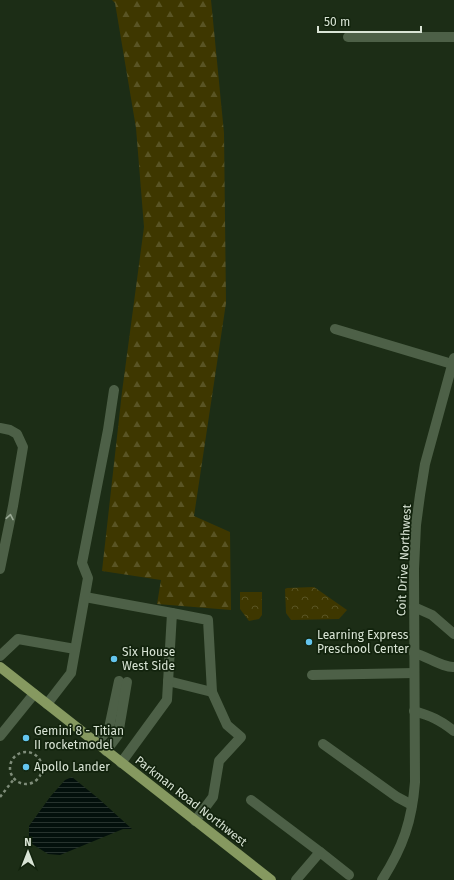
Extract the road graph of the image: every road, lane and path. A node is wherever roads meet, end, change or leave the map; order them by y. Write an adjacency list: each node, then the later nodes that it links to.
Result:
1 (348, 37): 2 (street)
2 (454, 37)
3 (335, 329): 4 (street)
4 (453, 361): 9 (street, Coit Drive Northwest)
5 (114, 390): 8 (street)
6 (0, 428): 7 (street, one-way to 6)
7 (0, 569)
8 (85, 597): 10 (street); 12 (street)
9 (414, 607): 11 (street); 13 (street, Coit Drive Northwest)
10 (172, 613): 20 (street); 21 (street)
11 (454, 634)
12 (75, 649): 14 (street); 24 (street)
13 (414, 653): 16 (street); 17 (street, Coit Drive Northwest)
14 (0, 656)
15 (0, 667): 22 (main road, Parkman Road Northwest)
16 (454, 667)
17 (414, 673): 18 (street); 25 (street, Coit Drive Northwest)
18 (312, 675)
19 (123, 682): 23 (street)
20 (168, 682): 21 (street); 31 (street)
21 (212, 692): 36 (street)
22 (34, 694): 24 (main road, Parkman Road Northwest); 27 (street)
23 (120, 697): 28 (street); 30 (street)
24 (47, 704): 28 (main road, Parkman Road Northwest)
25 (414, 711): 26 (street); 35 (street, Coit Drive Northwest)
26 (454, 730)
27 (0, 736)
28 (97, 743): 30 (main road, Parkman Road Northwest)
29 (323, 744): 35 (street)
30 (106, 751): 31 (main road, Parkman Road Northwest)
31 (121, 763): 36 (main road, Parkman Road Northwest)
32 (14, 779): 32 (path); 33 (path)
33 (0, 798)
34 (251, 800): 37 (street)
35 (412, 805): 41 (street, Coit Drive Northwest)
36 (195, 820): 39 (main road, Parkman Road Northwest)
37 (320, 852): 38 (street); 40 (street)
38 (349, 875)
39 (271, 880)
40 (296, 880)
41 (382, 880)

